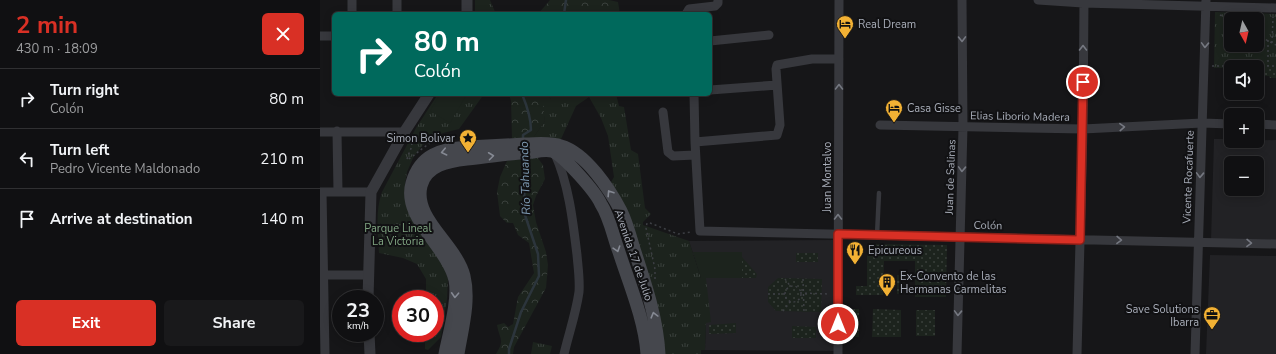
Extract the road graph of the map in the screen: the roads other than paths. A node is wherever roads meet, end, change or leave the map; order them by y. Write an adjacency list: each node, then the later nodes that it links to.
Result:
1 (352, 0): 11 (street)
2 (397, 0): 12 (street)
3 (467, 0): 13 (street)
4 (718, 0): 14 (street)
5 (839, 0): 19 (street, Juan Montalvo)
6 (962, 0): 30 (street, Juan de Salinas, one-way to 30)
7 (1038, 0): 8 (street)
8 (1084, 1): 9 (street); 31 (street, one-way to 8)
9 (1206, 3): 10 (street); 25 (street, Vicente Rocafuerte, one-way to 25)
10 (1274, 11)
11 (352, 12)
12 (397, 12)
13 (467, 12)
14 (687, 12)
15 (769, 35): 18 (street)
16 (320, 36): 17 (street)
17 (332, 36)
18 (712, 41)
19 (839, 59): 20 (street); 44 (street, Juan Montalvo, one-way to 19)
20 (777, 85): 21 (street); 35 (street)
21 (712, 90)
22 (428, 96): 34 (street)
23 (694, 96): 35 (street)
24 (663, 112): 38 (street)
25 (1202, 123): 26 (street, Elias Liborio Madera); 31 (street, Elias Liborio Madera, one-way to 25); 48 (street, Vicente Rocafuerte, one-way to 48)
26 (1224, 124)
27 (1264, 124): 29 (street)
28 (880, 125): 30 (street, Elias Liborio Madera)
29 (1276, 125)
30 (963, 127): 31 (street, Elias Liborio Madera); 46 (street, Juan de Salinas, one-way to 46)
31 (1083, 129): 47 (street)
32 (337, 131): 33 (street); 34 (street); 40 (street)
33 (320, 132)
34 (405, 132): 41 (street)
35 (695, 142): 38 (street)
36 (512, 149): 37 (main road, Avenida 17 de Julio); 57 (main road, Avenida 17 de Julio, one-way to 57); 58 (main road, Avenida 17 de Julio, one-way to 36)
37 (556, 155): 59 (street); 60 (main road, Avenida 17 de Julio, one-way to 60); 61 (main road, Avenida 17 de Julio, one-way to 37)
38 (696, 155): 44 (street, Colón)
39 (321, 192): 40 (street); 43 (street)
40 (338, 192): 41 (street)
41 (371, 192): 51 (street)
42 (880, 193): 45 (lane)
43 (321, 234): 50 (street)
44 (838, 234): 45 (street, Colón); 62 (street, Juan Montalvo)
45 (877, 235): 46 (street, Colón)
46 (960, 237): 47 (street, Colón); 63 (street, Juan de Salinas, one-way to 63)
47 (1080, 240): 48 (street, Colón, one-way to 48); 64 (street)
48 (1198, 242): 49 (street, Colón, one-way to 49); 65 (street, Vicente Rocafuerte)
49 (1276, 244)
50 (322, 275): 51 (street); 53 (street)
51 (368, 275): 52 (street)
52 (368, 290)
53 (322, 318): 55 (street)
54 (369, 342): 56 (street)
55 (325, 354)
56 (370, 354)
57 (445, 354)
58 (458, 354)
59 (564, 354)
60 (647, 354)
61 (659, 354)
62 (838, 354)
63 (957, 354)
64 (1077, 354)
65 (1195, 354)

